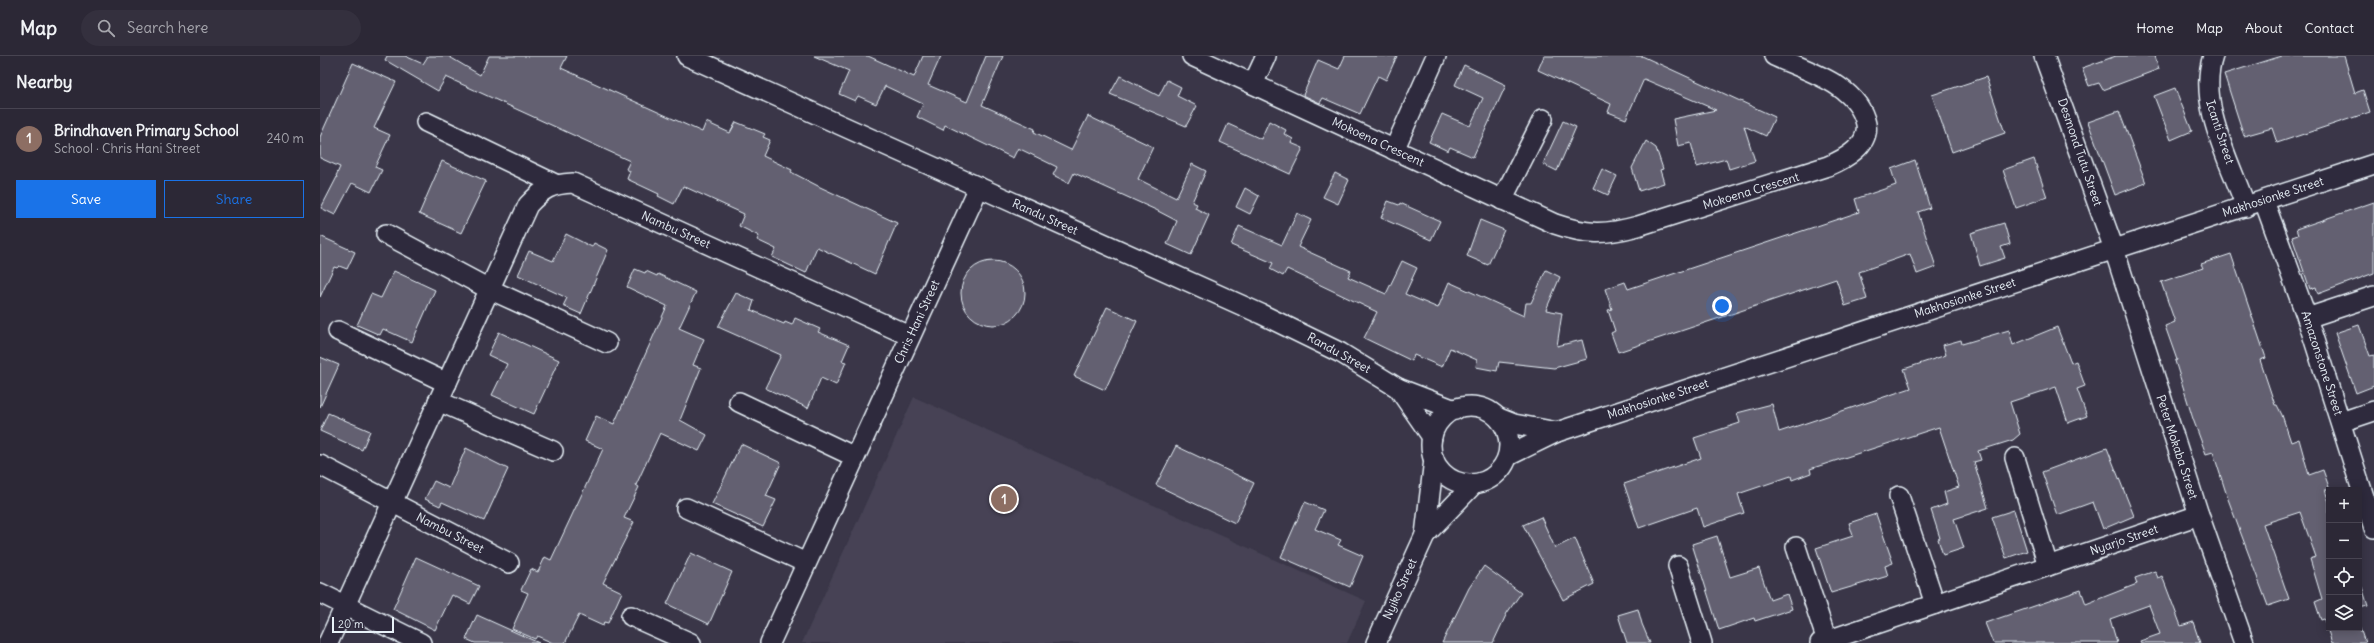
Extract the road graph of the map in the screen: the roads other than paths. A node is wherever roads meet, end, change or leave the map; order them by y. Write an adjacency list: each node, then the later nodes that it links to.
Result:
1 (686, 56): 14 (street, Randu Street)
2 (1192, 56): 8 (street, Mokoena Crescent)
3 (1266, 56): 8 (street)
4 (1436, 56): 11 (street)
5 (1774, 56): 15 (street, Mokoena Crescent)
6 (2044, 56): 19 (street, Desmond Tutu Street)
7 (2213, 56): 17 (street, Icanti Street)
8 (1253, 84): 11 (street, Mokoena Crescent)
9 (1544, 119): 15 (street)
10 (426, 122): 13 (street)
11 (1394, 150): 15 (street, Mokoena Crescent)
12 (2374, 164): 16 (street, Makhosionke Street)
13 (555, 184): 20 (street); 24 (street, Nambu Street)
14 (979, 187): 24 (street, Chris Hani Street); 27 (street, Randu Street)
15 (1502, 200)
16 (2264, 201): 17 (street, Makhosionke Street); 22 (street, Amazonstone Street)
17 (2246, 207): 19 (street, Makhosionke Street)
18 (386, 234): 20 (street)
19 (2114, 249): 34 (street, Makhosionke Street); 46 (street, Peter Mokaba Street)
20 (489, 289): 25 (street); 26 (street)
21 (2374, 296): 22 (street)
22 (2307, 318): 33 (street, Amazonstone Street)
23 (338, 331): 26 (street)
24 (910, 336): 37 (street, Chris Hani Street)
25 (607, 343)
26 (447, 383): 28 (street)
27 (1398, 388): 30 (street, Randu Street); 35 (street, Randu Street)
28 (438, 401): 36 (street); 44 (street)
29 (738, 402): 37 (street)
30 (1455, 410): 32 (street); 35 (street)
31 (2374, 411): 33 (street)
32 (1498, 418): 34 (street, Makhosionke Street); 38 (street)
33 (2341, 422): 47 (street, Amazonstone Street)
34 (1557, 432): 38 (street, Makhosionke Street)
35 (1432, 437): 40 (street)
36 (553, 451)
37 (855, 456): 51 (street, Chris Hani Street)
38 (1508, 456): 42 (street)
39 (2015, 458): 53 (street)
40 (1434, 459): 42 (street); 48 (street, Nyiko Street)
41 (320, 465): 44 (street, Nambu Street)
42 (1474, 484): 48 (street, Nyiko Street)
43 (1900, 496): 55 (street)
44 (392, 503): 50 (street, Nambu Street); 56 (street)
45 (686, 508): 51 (street)
46 (2199, 515): 53 (street, Nyarjo Street); 65 (street, Peter Mokaba Street)
47 (2374, 527)
48 (1425, 535): 63 (street, Nyiko Street)
49 (1796, 547): 58 (street, Nyarjo Street)
50 (509, 563)
51 (806, 564): 62 (street, Chris Hani Street)
52 (1678, 566): 64 (street)
53 (2048, 566): 55 (street, Nyarjo Street)
54 (320, 593): 56 (street)
55 (1935, 604): 58 (street, Nyarjo Street)
56 (345, 606): 59 (street); 60 (street)
57 (631, 616): 61 (street)
58 (1824, 642)
59 (328, 643)
60 (421, 643)
61 (691, 643)
62 (770, 643)
63 (1376, 643)
64 (1702, 643)
65 (2244, 643)

